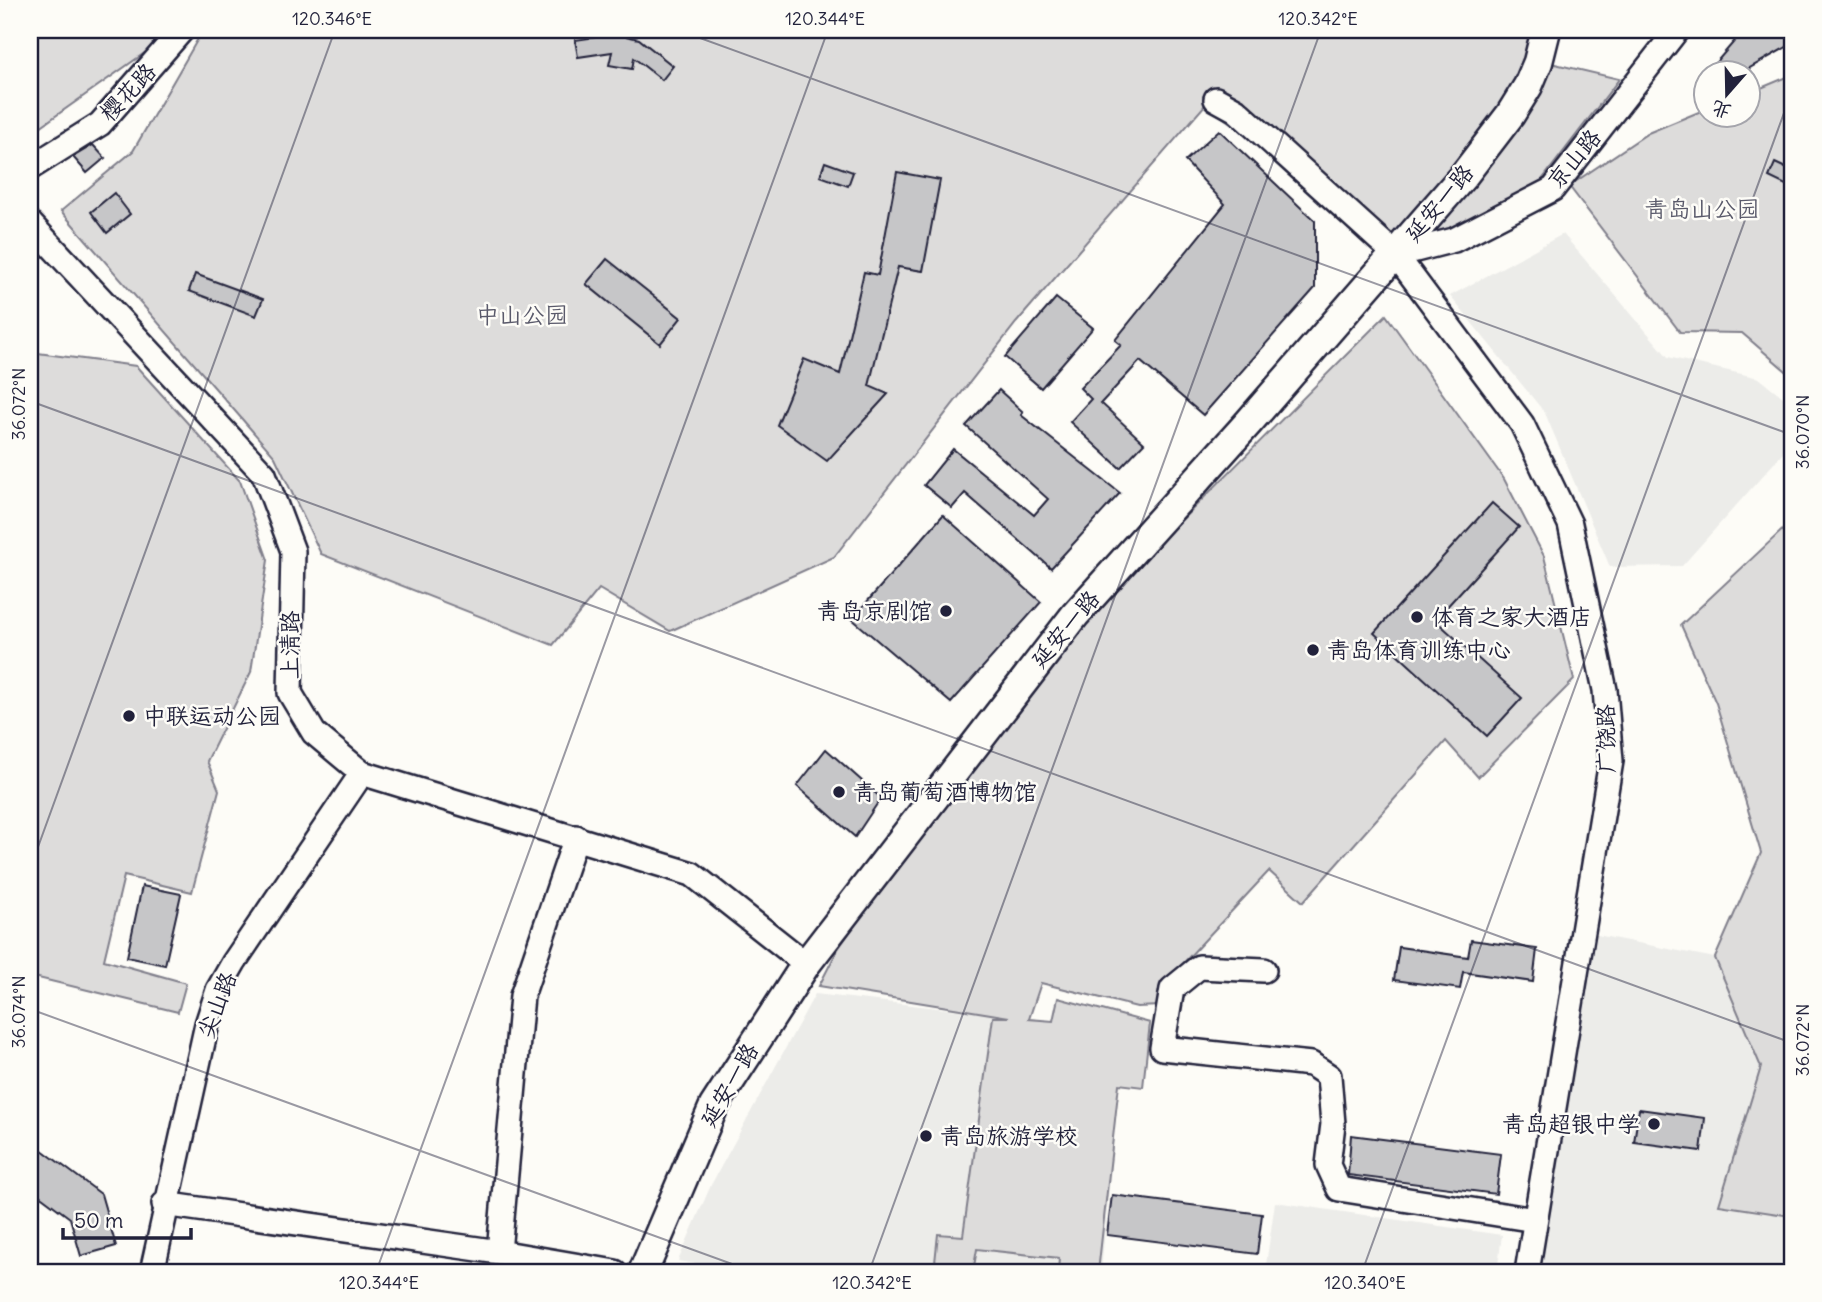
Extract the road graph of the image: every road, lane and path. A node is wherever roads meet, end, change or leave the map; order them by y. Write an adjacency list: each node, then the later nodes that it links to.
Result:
1 (182, 30): 5 (street, 樱花路)
2 (1546, 30): 7 (main road, 延安一路)
3 (1677, 30): 7 (street, 京山路)
4 (1216, 99): 7 (street, 广饶路)
5 (30, 167)
6 (30, 223): 8 (street, 上清路)
7 (1396, 255): 10 (main road, 延安一路); 13 (street, 广饶路)
8 (362, 773): 9 (street, 上清路); 12 (street, 尖山路)
9 (576, 837): 10 (street, 上清路); 14 (street)
10 (806, 964): 17 (main road, 延安一路)
11 (1264, 970): 13 (street)
12 (164, 1204): 14 (street); 15 (street, 尖山路)
13 (1535, 1220): 18 (street, 广饶路)
14 (499, 1252): 16 (street)
15 (152, 1272)
16 (615, 1272)
17 (643, 1272)
18 (1527, 1272)

